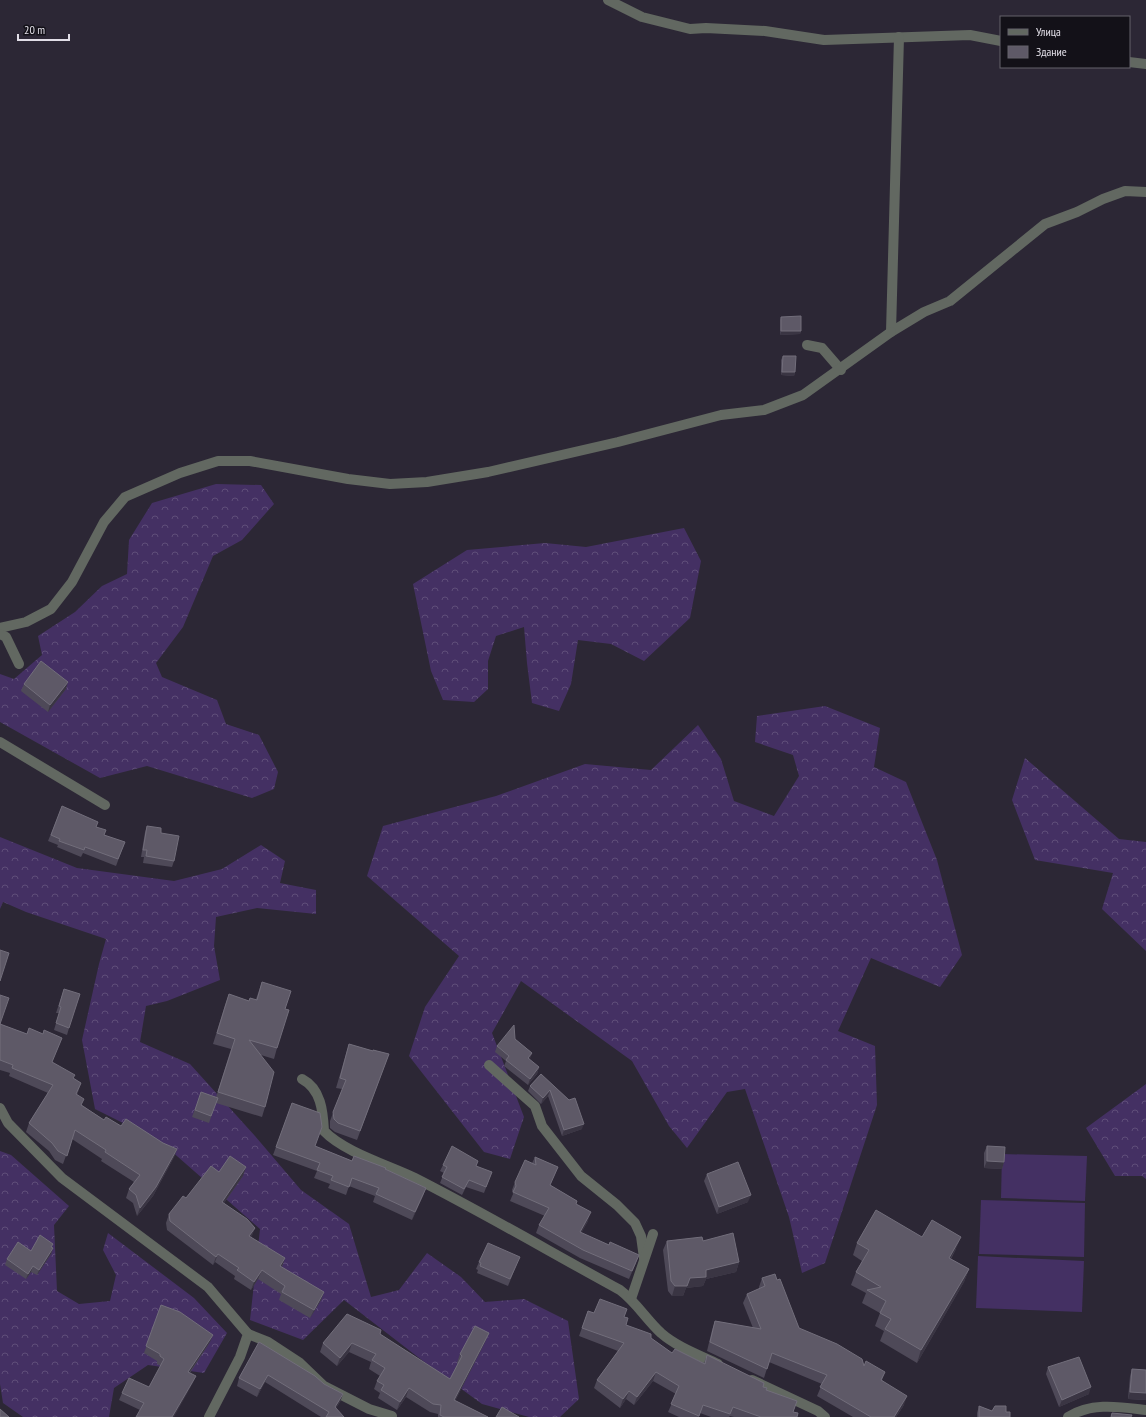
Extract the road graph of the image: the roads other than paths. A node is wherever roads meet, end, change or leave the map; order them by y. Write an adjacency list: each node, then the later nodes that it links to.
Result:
1 (608, 0): 2 (street)
2 (899, 37): 3 (street); 7 (street)
3 (1000, 41)
4 (1130, 62): 5 (street)
5 (1146, 64)
6 (1146, 192): 7 (street)
7 (891, 332): 9 (street)
8 (807, 345): 9 (street)
9 (840, 370): 10 (street)
10 (0, 628)
11 (0, 634): 12 (street)
12 (19, 664)
13 (0, 742): 14 (street)
14 (105, 805)
15 (490, 1065): 19 (street)
16 (302, 1079): 20 (street)
17 (0, 1108): 21 (street)
18 (652, 1234): 19 (street)
19 (644, 1258): 20 (street)
20 (632, 1299): 22 (street)
21 (248, 1334): 25 (street); 26 (street)
22 (726, 1368)
23 (745, 1377): 27 (street)
24 (1146, 1410): 28 (street)
25 (392, 1416)
26 (209, 1417)
27 (825, 1417)
28 (1068, 1417)

